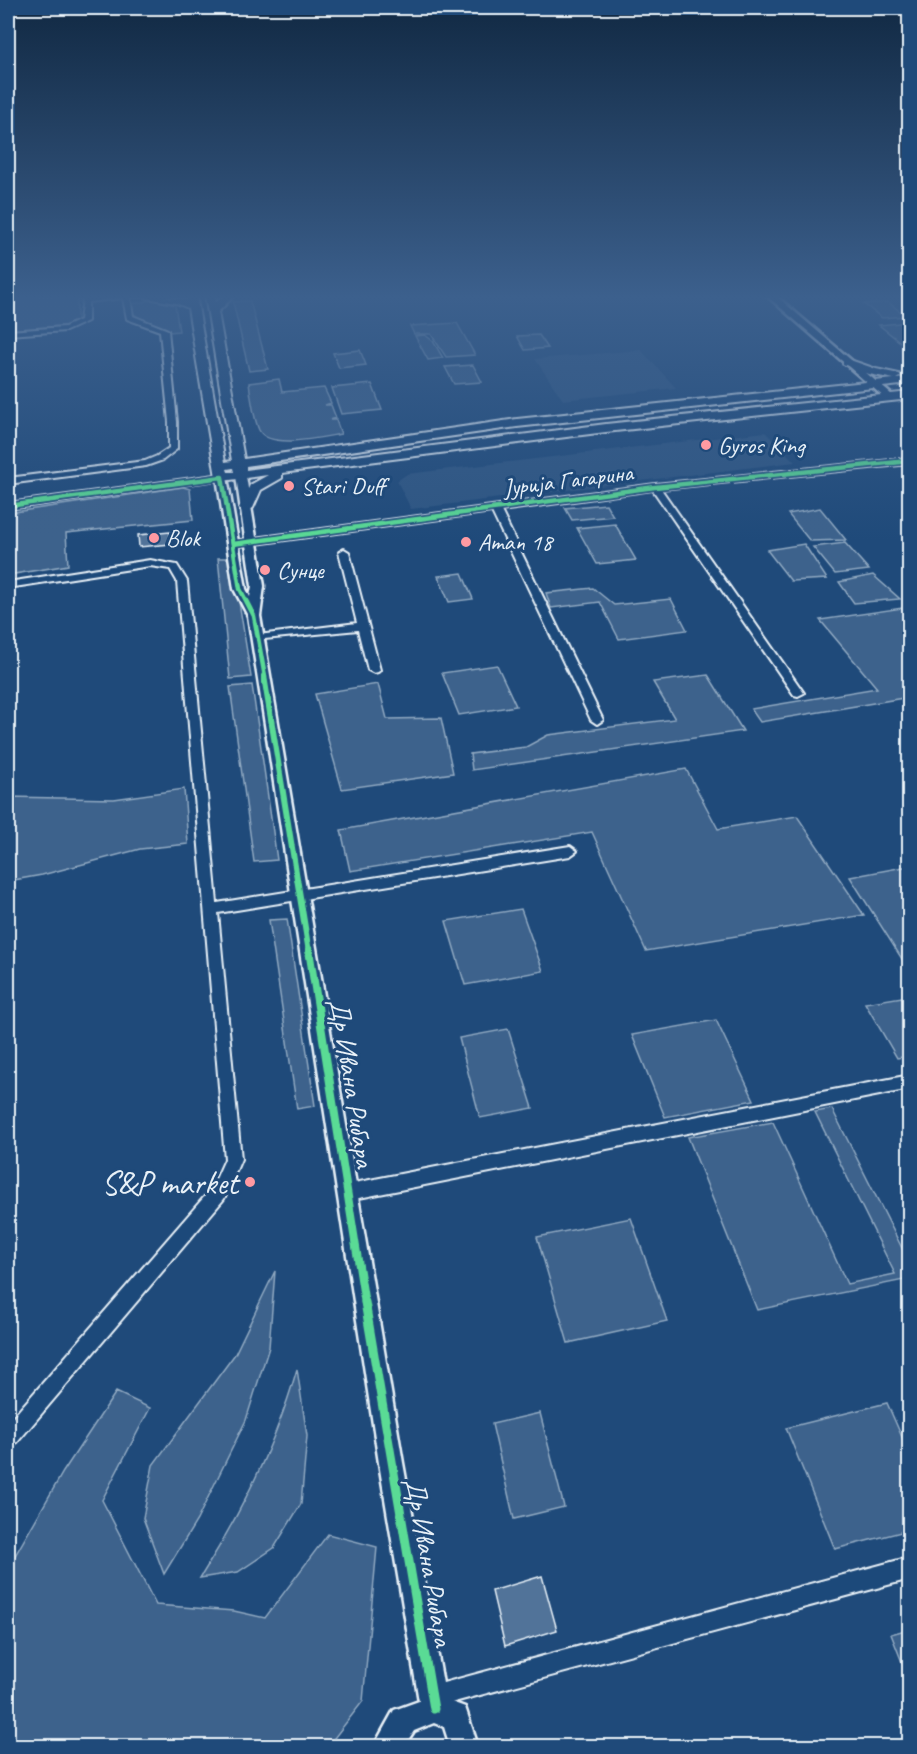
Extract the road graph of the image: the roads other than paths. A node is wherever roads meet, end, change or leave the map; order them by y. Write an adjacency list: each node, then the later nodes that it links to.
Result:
1 (169, 377): 17 (street)
2 (203, 377): 16 (main road, Др Ивана Рибара)
3 (224, 377): 11 (main road, Др Ивана Рибара)
4 (824, 377): 8 (main road)
5 (855, 377): 7 (street)
6 (909, 379): 7 (main road, Јурија Гагарина)
7 (869, 384): 8 (main road, Јурија Гагарина); 10 (street)
8 (794, 392): 12 (main road, Јурија Гагарина)
9 (909, 395): 10 (main road, Јурија Гагарина)
10 (883, 398): 15 (main road, Јурија Гагарина)
11 (234, 428): 12 (main road); 14 (main road, Др Ивана Рибара)
12 (322, 450): 14 (main road, Јурија Гагарина)
13 (909, 461): 18 (street, Јурија Гагарина)
14 (240, 469): 15 (main road, Јурија Гагарина); 16 (main road, Јурија Гагарина); 21 (street, Др Ивана Рибара)
15 (299, 469): 21 (main road)
16 (221, 472): 19 (street, Јурија Гагарина); 20 (street, Јурија Гагарина); 24 (street, Др Ивана Рибара)
17 (8, 481)
18 (655, 487): 22 (street, Јурија Гагарина); 31 (street, Јурија Гагарина)
19 (8, 500)
20 (8, 506)
21 (246, 508): 23 (street, Др Ивана Рибара)
22 (495, 508): 23 (street, Јурија Гагарина); 32 (street, Јурија Гагарина)
23 (251, 542): 24 (street, Јурија Гагарина); 27 (street, Др Ивана Рибара)
24 (233, 544): 27 (street, Др Ивана Рибара)
25 (344, 552): 28 (street)
26 (8, 585): 35 (street)
27 (254, 616): 29 (street, Др Ивана Рибара)
28 (362, 626): 29 (street); 30 (street)
29 (258, 639): 34 (street, Др Ивана Рибара)
30 (374, 670)
31 (798, 693)
32 (597, 720)
33 (570, 851): 34 (street)
34 (300, 894): 35 (street); 37 (street, Др Ивана Рибара)
35 (212, 909): 38 (street)
36 (909, 1083): 37 (street, Др Ивана Рибара)
37 (349, 1192): 40 (street, Др Ивана Рибара)
38 (8, 1438)
39 (909, 1568): 40 (street)
40 (433, 1703): 41 (street); 42 (street)
41 (388, 1746)
42 (464, 1746)

